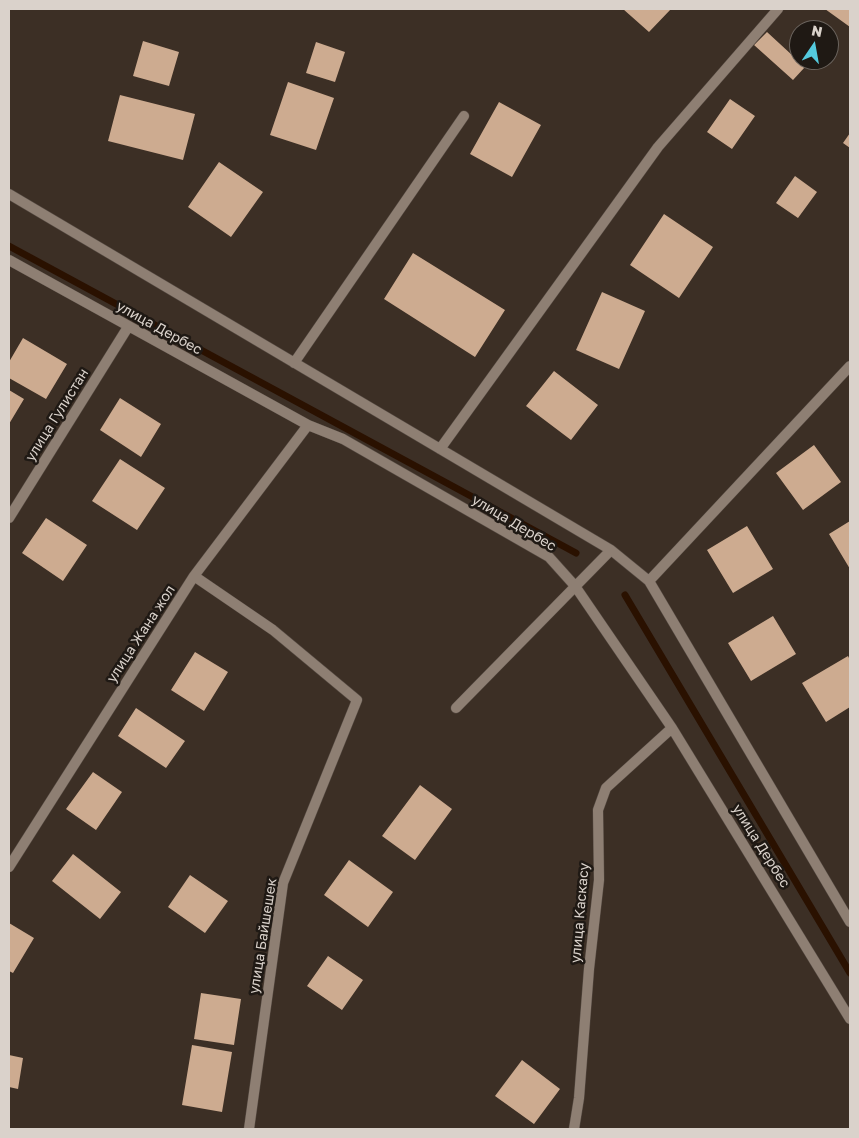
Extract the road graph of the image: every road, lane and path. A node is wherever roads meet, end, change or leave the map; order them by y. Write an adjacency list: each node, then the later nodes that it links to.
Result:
1 (778, 9): 9 (street)
2 (464, 116): 6 (street)
3 (9, 194): 6 (street, улица Дербес)
4 (9, 260): 5 (street, улица Дербес)
5 (128, 327): 8 (street, улица Дербес); 10 (street, улица Гулистан)
6 (294, 363): 9 (street, улица Дербес)
7 (850, 366): 13 (street)
8 (308, 426): 12 (street, улица Жана жол); 14 (street, улица Дербес)
9 (440, 449): 11 (street, улица Дербес)
10 (9, 518)
11 (611, 550): 13 (street, улица Дербес); 14 (street)
12 (194, 576): 17 (street, улица Жана жол); 20 (street, улица Байшешек)
13 (649, 581): 18 (street, улица Дербес)
14 (575, 586): 15 (street); 16 (street, улица Дербес)
15 (456, 708)
16 (672, 728): 19 (street, улица Дербес); 21 (street, улица Каскасу)
17 (9, 867)
18 (850, 922)
19 (850, 1019)
20 (249, 1129)
21 (574, 1129)

